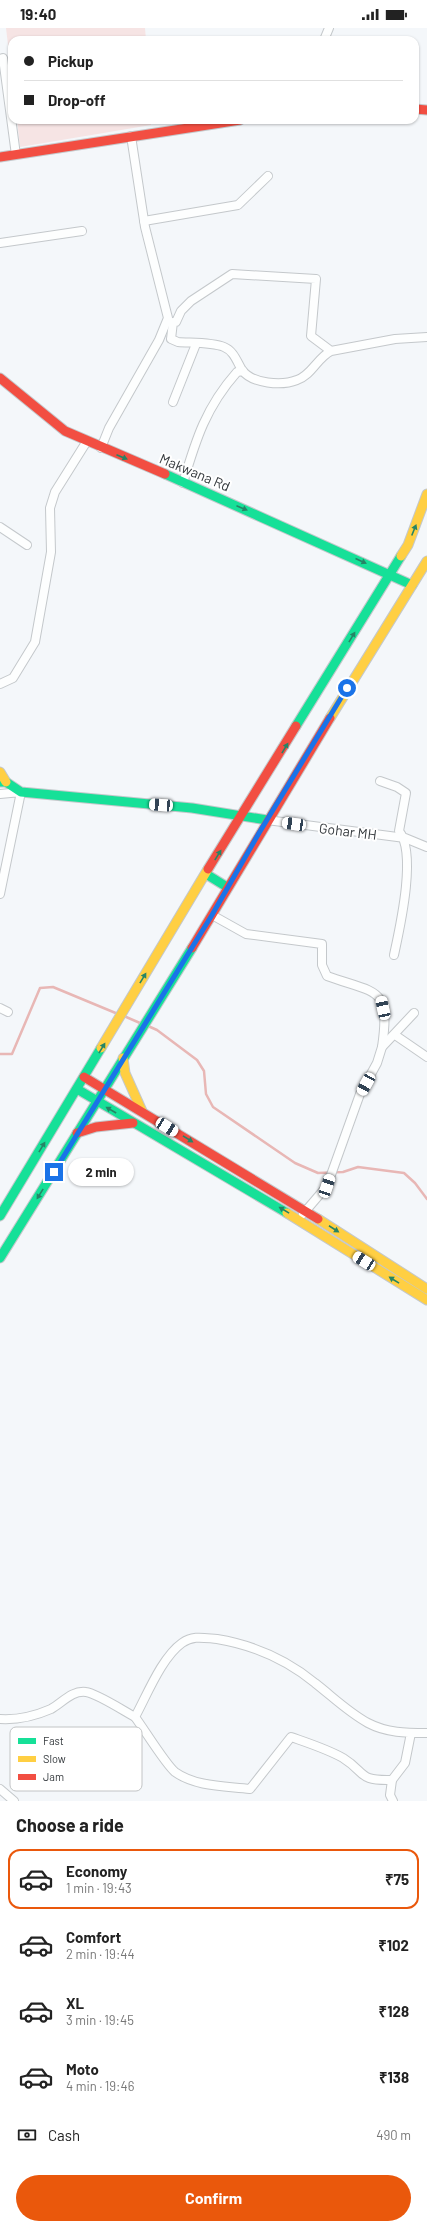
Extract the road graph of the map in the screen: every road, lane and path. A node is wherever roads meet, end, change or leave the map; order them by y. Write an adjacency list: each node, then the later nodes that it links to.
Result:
1 (0, 59): 2 (street)
2 (8, 95)
3 (12, 124): 6 (street)
4 (213, 124): 5 (main road)
5 (131, 136): 6 (main road); 9 (street)
6 (16, 155): 7 (main road)
7 (0, 157)
8 (268, 176): 9 (street)
9 (144, 221): 19 (street)
10 (82, 231): 11 (street)
11 (0, 243)
12 (427, 337): 14 (street)
13 (196, 344): 14 (street); 15 (street); 17 (street)
14 (332, 351): 15 (street)
15 (243, 371): 20 (street)
16 (0, 378): 18 (main road, Makwana Rd)
17 (173, 402)
18 (87, 441): 19 (main road, Makwana Rd); 27 (street)
19 (101, 448): 20 (main road, Makwana Rd, one-way to 20)
20 (183, 482): 25 (main road, Makwana Rd, one-way to 25)
21 (427, 494): 25 (main road, one-way to 21)
22 (0, 527): 23 (street)
23 (27, 545)
24 (427, 561): 26 (main road)
25 (390, 574): 26 (main road, Makwana Rd); 33 (main road, one-way to 25)
26 (412, 585): 34 (main road)
27 (0, 684)
28 (0, 772): 30 (main road)
29 (380, 781): 35 (street)
30 (3, 782): 31 (main road)
31 (21, 792): 32 (street); 33 (main road); 39 (street)
32 (0, 794)
33 (242, 817): 34 (main road); 37 (main road, one-way to 33)
34 (267, 820): 35 (street, Gohar MH); 38 (main road)
35 (405, 838): 36 (street, Gohar MH); 41 (street)
36 (427, 847)
37 (206, 874): 38 (main road); 49 (main road, one-way to 37)
38 (227, 887): 40 (main road)
39 (0, 894)
40 (212, 915): 46 (street); 48 (main road)
41 (394, 955)
42 (0, 1008): 43 (street)
43 (8, 1012)
44 (414, 1013): 45 (street)
45 (395, 1035): 46 (street); 47 (street)
46 (382, 1047): 57 (street)
47 (427, 1057)
48 (123, 1058): 50 (main road); 53 (main road)
49 (84, 1077): 50 (main road); 51 (main road)
50 (104, 1088): 52 (main road); 53 (main road)
51 (77, 1089): 52 (main road); 56 (main road, one-way to 51)
52 (97, 1102): 54 (main road, one-way to 52); 55 (main road)
53 (142, 1112): 57 (main road, one-way to 57)
54 (134, 1123): 55 (main road); 59 (main road, one-way to 54)
55 (77, 1134): 60 (main road, one-way to 60)
56 (3, 1203): 58 (main road)
57 (306, 1212): 59 (street); 61 (main road, one-way to 61)
58 (0, 1216)
59 (298, 1218): 62 (main road, one-way to 59)
60 (0, 1258)
61 (427, 1289)
62 (427, 1300)
63 (135, 1717): 64 (street); 65 (street); 67 (street)
64 (0, 1719)
65 (411, 1733): 66 (street); 67 (street)
66 (427, 1733)
67 (392, 1780): 70 (street)
68 (0, 1789): 69 (street)
69 (14, 1801)
70 (393, 1801)

